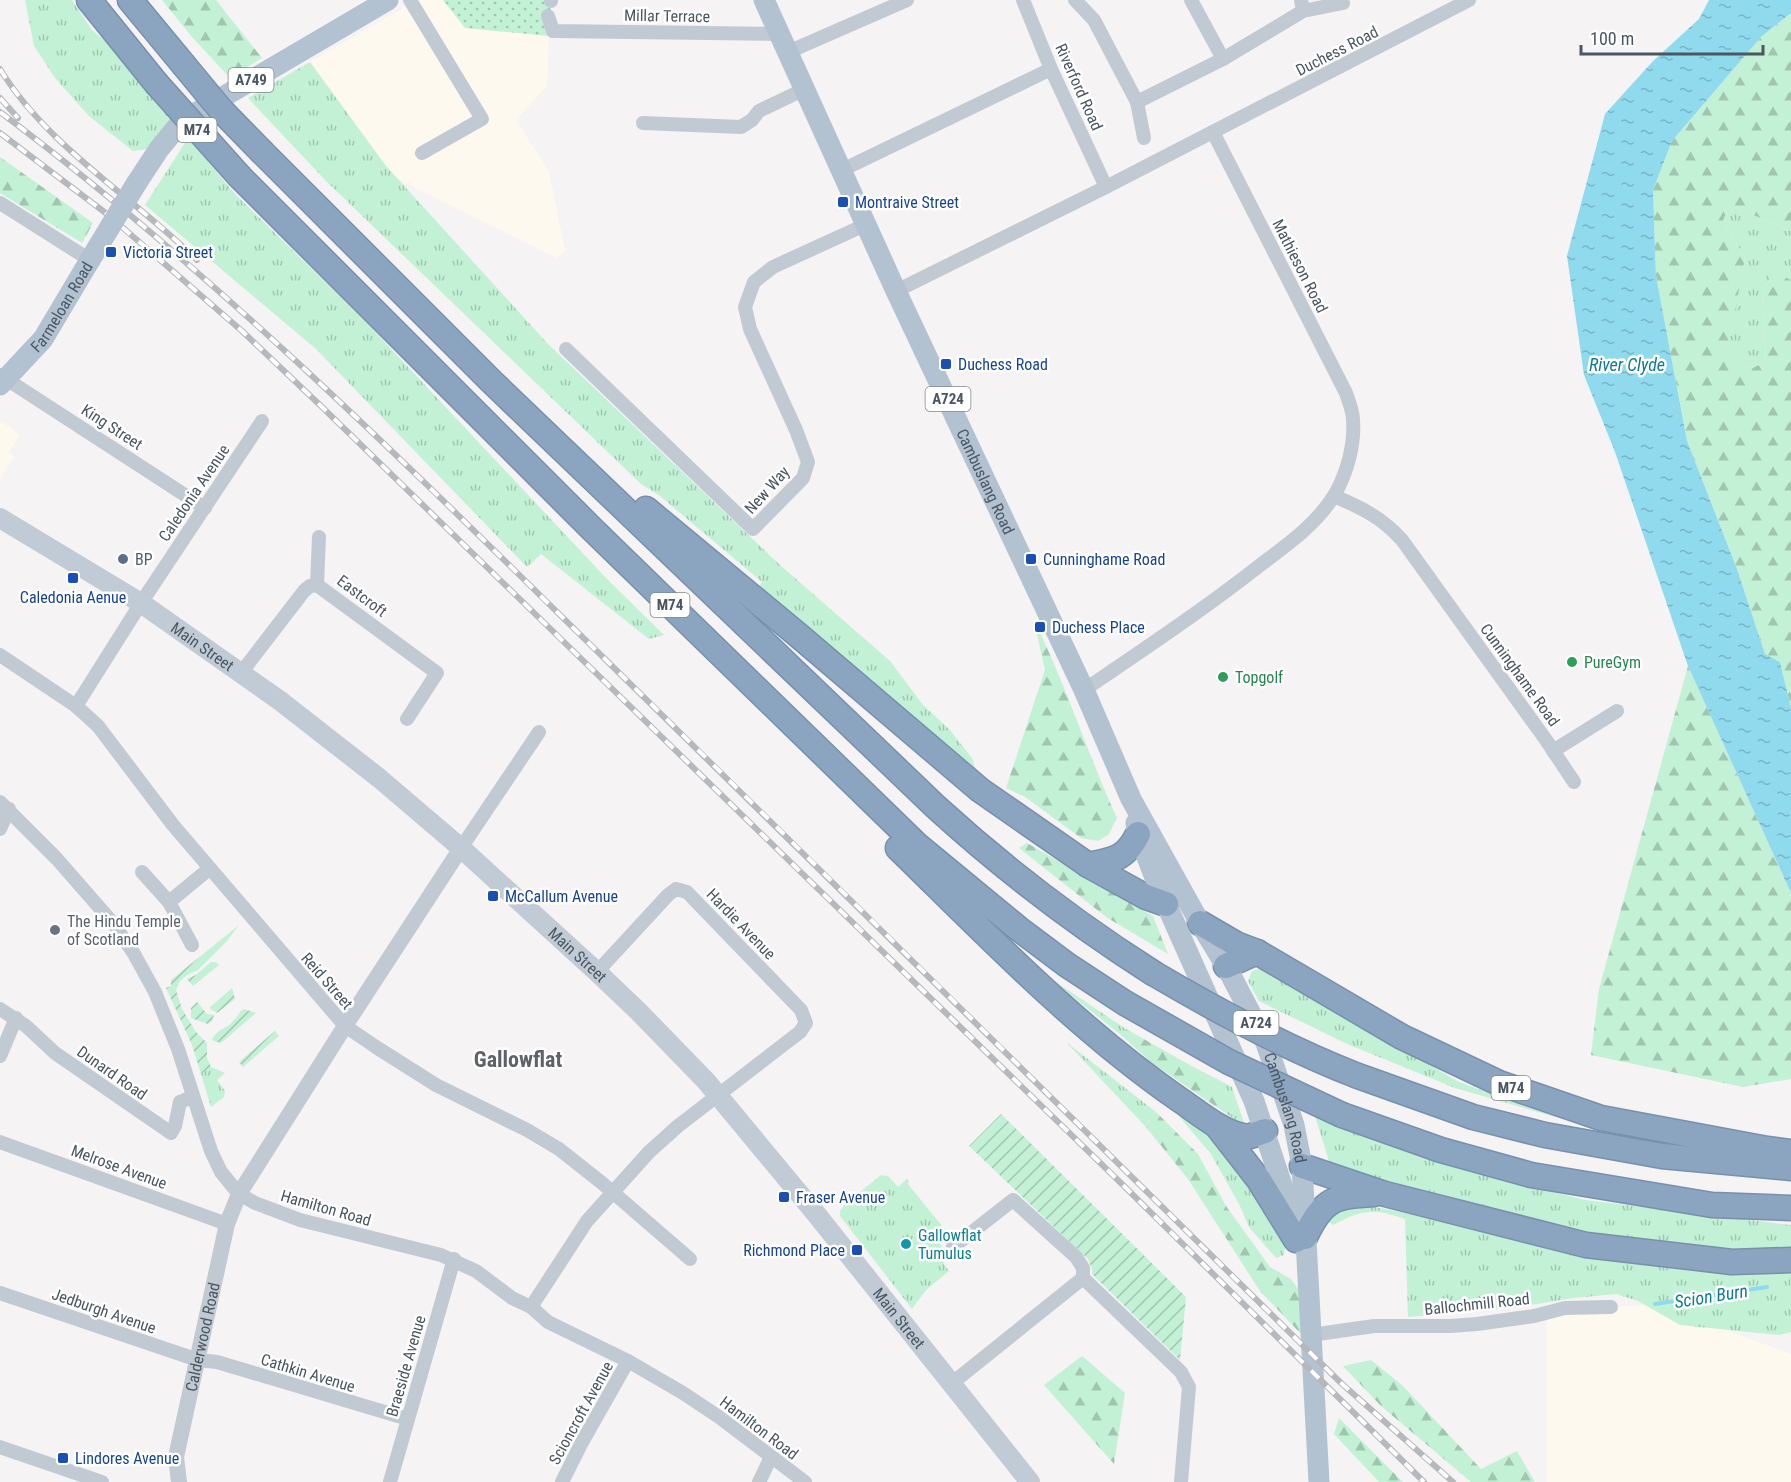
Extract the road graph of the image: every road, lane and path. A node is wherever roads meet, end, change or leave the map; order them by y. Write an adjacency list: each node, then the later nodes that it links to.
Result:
1 (89, 0): 30 (highway, M74, bridge)
2 (130, 0): 33 (highway, M74, bridge)
3 (388, 0): 28 (main road, Farmeloan Road / A749, bridge)
4 (410, 0): 23 (street)
5 (764, 0): 15 (main road, Cambuslang Road / A724)
6 (1023, 0): 17 (street, Riverford Road)
7 (1075, 0): 19 (street)
8 (1191, 0): 16 (street)
9 (1469, 0): 12 (street, Duchess Road)
10 (901, 1): 15 (street)
11 (1343, 3): 13 (street)
12 (1453, 4): 21 (street, Duchess Road)
13 (1302, 5): 16 (street)
14 (548, 16): 15 (street, Millar Terrace)
15 (784, 43): 18 (main road, Cambuslang Road / A724)
16 (1223, 59): 19 (street)
17 (1051, 69): 24 (street); 25 (street, Riverford Road)
18 (805, 89): 20 (street); 24 (main road, Cambuslang Road / A724)
19 (1137, 102): 22 (street)
20 (643, 123)
21 (1214, 132): 25 (street, Duchess Road); 35 (street, Mathieson Road)
22 (1144, 138)
23 (422, 153)
24 (842, 170): 27 (main road, Cambuslang Road / A724)
25 (1106, 187): 29 (street, Duchess Road)
26 (0, 203): 28 (street)
27 (867, 224): 29 (main road, Cambuslang Road / A724); 31 (street, New Way)
28 (90, 260): 32 (main road, Farmeloan Road / A749)
29 (896, 291): 45 (main road, Cambuslang Road / A724)
30 (411, 348): 75 (highway, M74); 84 (highway, M74, bridge)
31 (566, 349)
32 (2, 380): 36 (street, King Street)
33 (492, 382): 57 (highway, M74); 80 (highway, M74, bridge)
34 (262, 420): 36 (street, Caledonia Avenue)
35 (1334, 496): 45 (street); 50 (street, Cunninghame Road)
36 (205, 508): 42 (street, Caledonia Avenue)
37 (0, 512): 39 (main road, Main Street)
38 (0, 518): 39 (main road, Main Street)
39 (28, 533): 42 (main road, Main Street)
40 (319, 537): 41 (street)
41 (317, 585): 44 (street, Eastcroft); 48 (street, Eastcroft)
42 (141, 603): 44 (main road, Main Street); 46 (street, Caledonia Avenue)
43 (0, 655): 46 (street, Reid Street)
44 (242, 674): 56 (main road, Main Street)
45 (1084, 690): 52 (main road, Cambuslang Road / A724)
46 (76, 706): 58 (street, Reid Street)
47 (1617, 711): 50 (street, Cunninghame Road)
48 (407, 719)
49 (539, 732): 56 (street)
50 (1553, 751): 51 (street, Cunninghame Road)
51 (1574, 782)
52 (1131, 798): 55 (main road, Cambuslang Road / A724); 62 (main road, Cambuslang Road / A724)
53 (4, 806): 54 (street); 74 (street, Hamilton Road)
54 (0, 829)
55 (1138, 834): 57 (highway); 61 (main road, Cambuslang Road / A724)
56 (461, 848): 66 (main road, Main Street); 70 (street)
57 (1088, 865): 61 (highway, M74)
58 (209, 869): 60 (street); 70 (street, Reid Street)
59 (142, 872): 60 (street)
60 (169, 902): 63 (street)
61 (1166, 904): 62 (main road); 68 (main road, Cambuslang Road / A724)
62 (1200, 923): 64 (highway, M74); 65 (main road, Cambuslang Road / A724)
63 (192, 945)
64 (1257, 952): 65 (highway); 78 (highway, M74)
65 (1227, 966): 68 (main road); 72 (main road, Cambuslang Road / A724)
66 (597, 972): 73 (main road, Main Street); 73 (street, Hardie Avenue)
67 (0, 1009): 69 (street, Dunard Road)
68 (1213, 1010): 76 (main road, Cambuslang Road / A724)
69 (16, 1018): 71 (street); 74 (street, Dunard Road)
70 (345, 1026): 81 (street, Reid Street); 82 (street)
71 (0, 1056)
72 (1280, 1080): 76 (main road); 79 (main road, Cambuslang Road / A724)
73 (718, 1096): 81 (street); 98 (main road, Main Street)
74 (192, 1097): 82 (street, Hamilton Road)
75 (1215, 1124): 76 (highway, M74); 86 (highway, M74)
76 (1266, 1136): 79 (main road); 86 (main road, Cambuslang Road / A724)
77 (0, 1142): 85 (street, Melrose Avenue)
78 (1791, 1152)
79 (1302, 1166): 83 (highway); 86 (main road, Cambuslang Road / A724)
80 (1791, 1168)
81 (612, 1191): 89 (street, Reid Street); 93 (street)
82 (239, 1194): 85 (street, Calderwood Road); 88 (street, Hamilton Road)
83 (1385, 1194): 86 (highway); 90 (highway)
84 (1791, 1208)
85 (227, 1224): 96 (street, Calderwood Road)
86 (1301, 1238): 95 (main road, Cambuslang Road / A724)
87 (953, 1247): 91 (street)
88 (454, 1259): 93 (street, Hamilton Road); 99 (street, Braeside Avenue)
89 (690, 1259)
90 (1791, 1260)
91 (1083, 1278): 98 (street); 110 (street)
92 (0, 1293): 96 (street, Jedburgh Avenue)
93 (531, 1306): 97 (street, Hamilton Road)
94 (1611, 1307): 95 (street, Ballochmill Road)
95 (1311, 1335): 111 (main road, Cambuslang Road / A724)
96 (198, 1360): 99 (street, Cathkin Avenue); 104 (street, Calderwood Road)
97 (628, 1361): 101 (street, Hamilton Road); 106 (street, Scioncroft Avenue)
98 (951, 1384): 109 (main road, Main Street)
99 (408, 1419): 105 (street, Braeside Avenue)
100 (0, 1448): 102 (street)
101 (771, 1457): 107 (street); 108 (street, Hamilton Road)
102 (71, 1477): 103 (street)
103 (102, 1482)
104 (179, 1482)
105 (390, 1482)
106 (562, 1482)
107 (759, 1482)
108 (805, 1482)
109 (1030, 1482)
110 (1181, 1482)
111 (1319, 1482)

